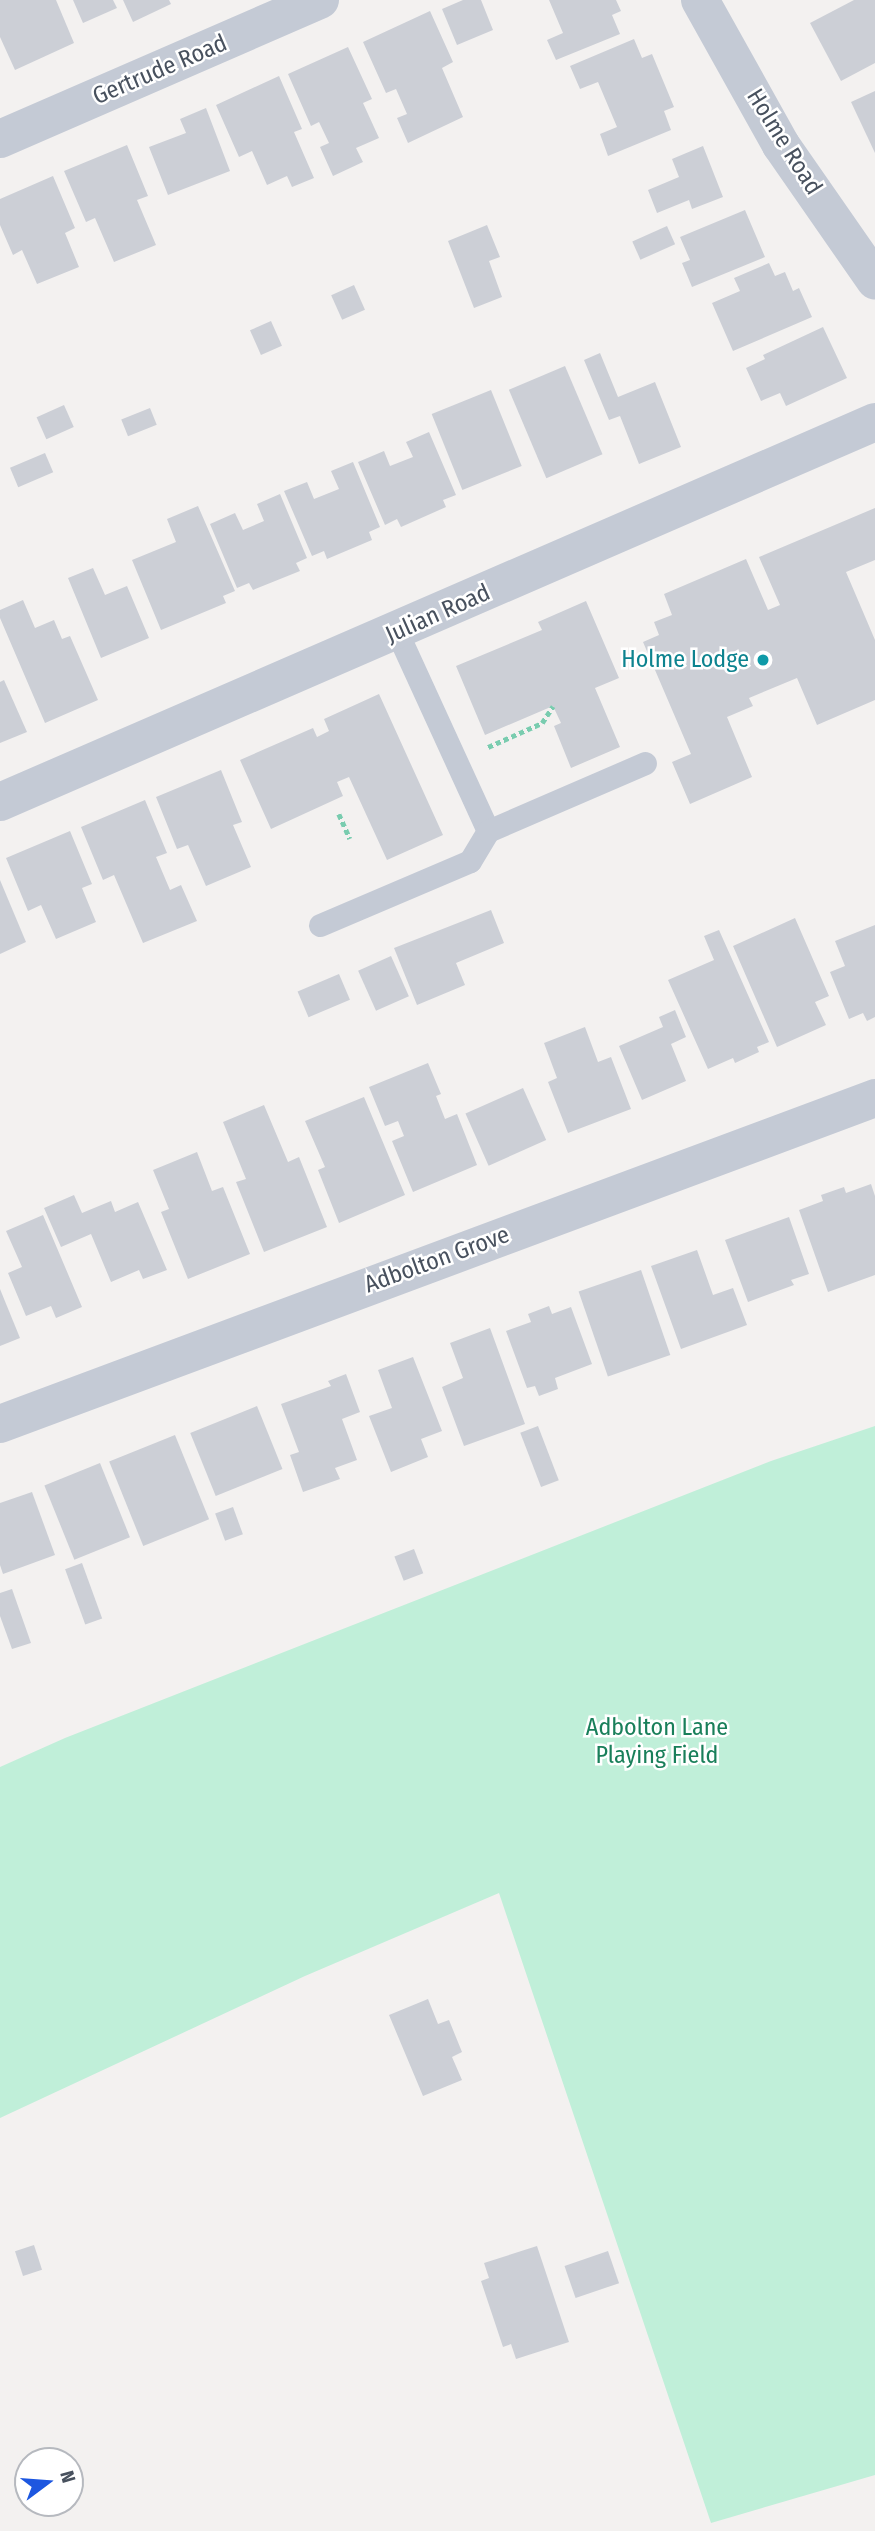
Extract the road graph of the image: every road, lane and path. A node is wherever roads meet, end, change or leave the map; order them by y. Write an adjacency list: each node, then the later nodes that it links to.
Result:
1 (320, 0): 3 (street, Gertrude Road)
2 (700, 0): 4 (street, Holme Road)
3 (0, 139)
4 (875, 280)
5 (875, 422): 6 (street, Julian Road)
6 (397, 632): 10 (street, Julian Road); 12 (lane)
7 (553, 706): 8 (path)
8 (478, 751)
9 (645, 763): 12 (lane)
10 (0, 802)
11 (339, 814): 13 (path)
12 (488, 831): 14 (lane)
13 (350, 839)
14 (320, 925)
15 (875, 1098): 16 (street, Adbolton Grove)
16 (0, 1424)

